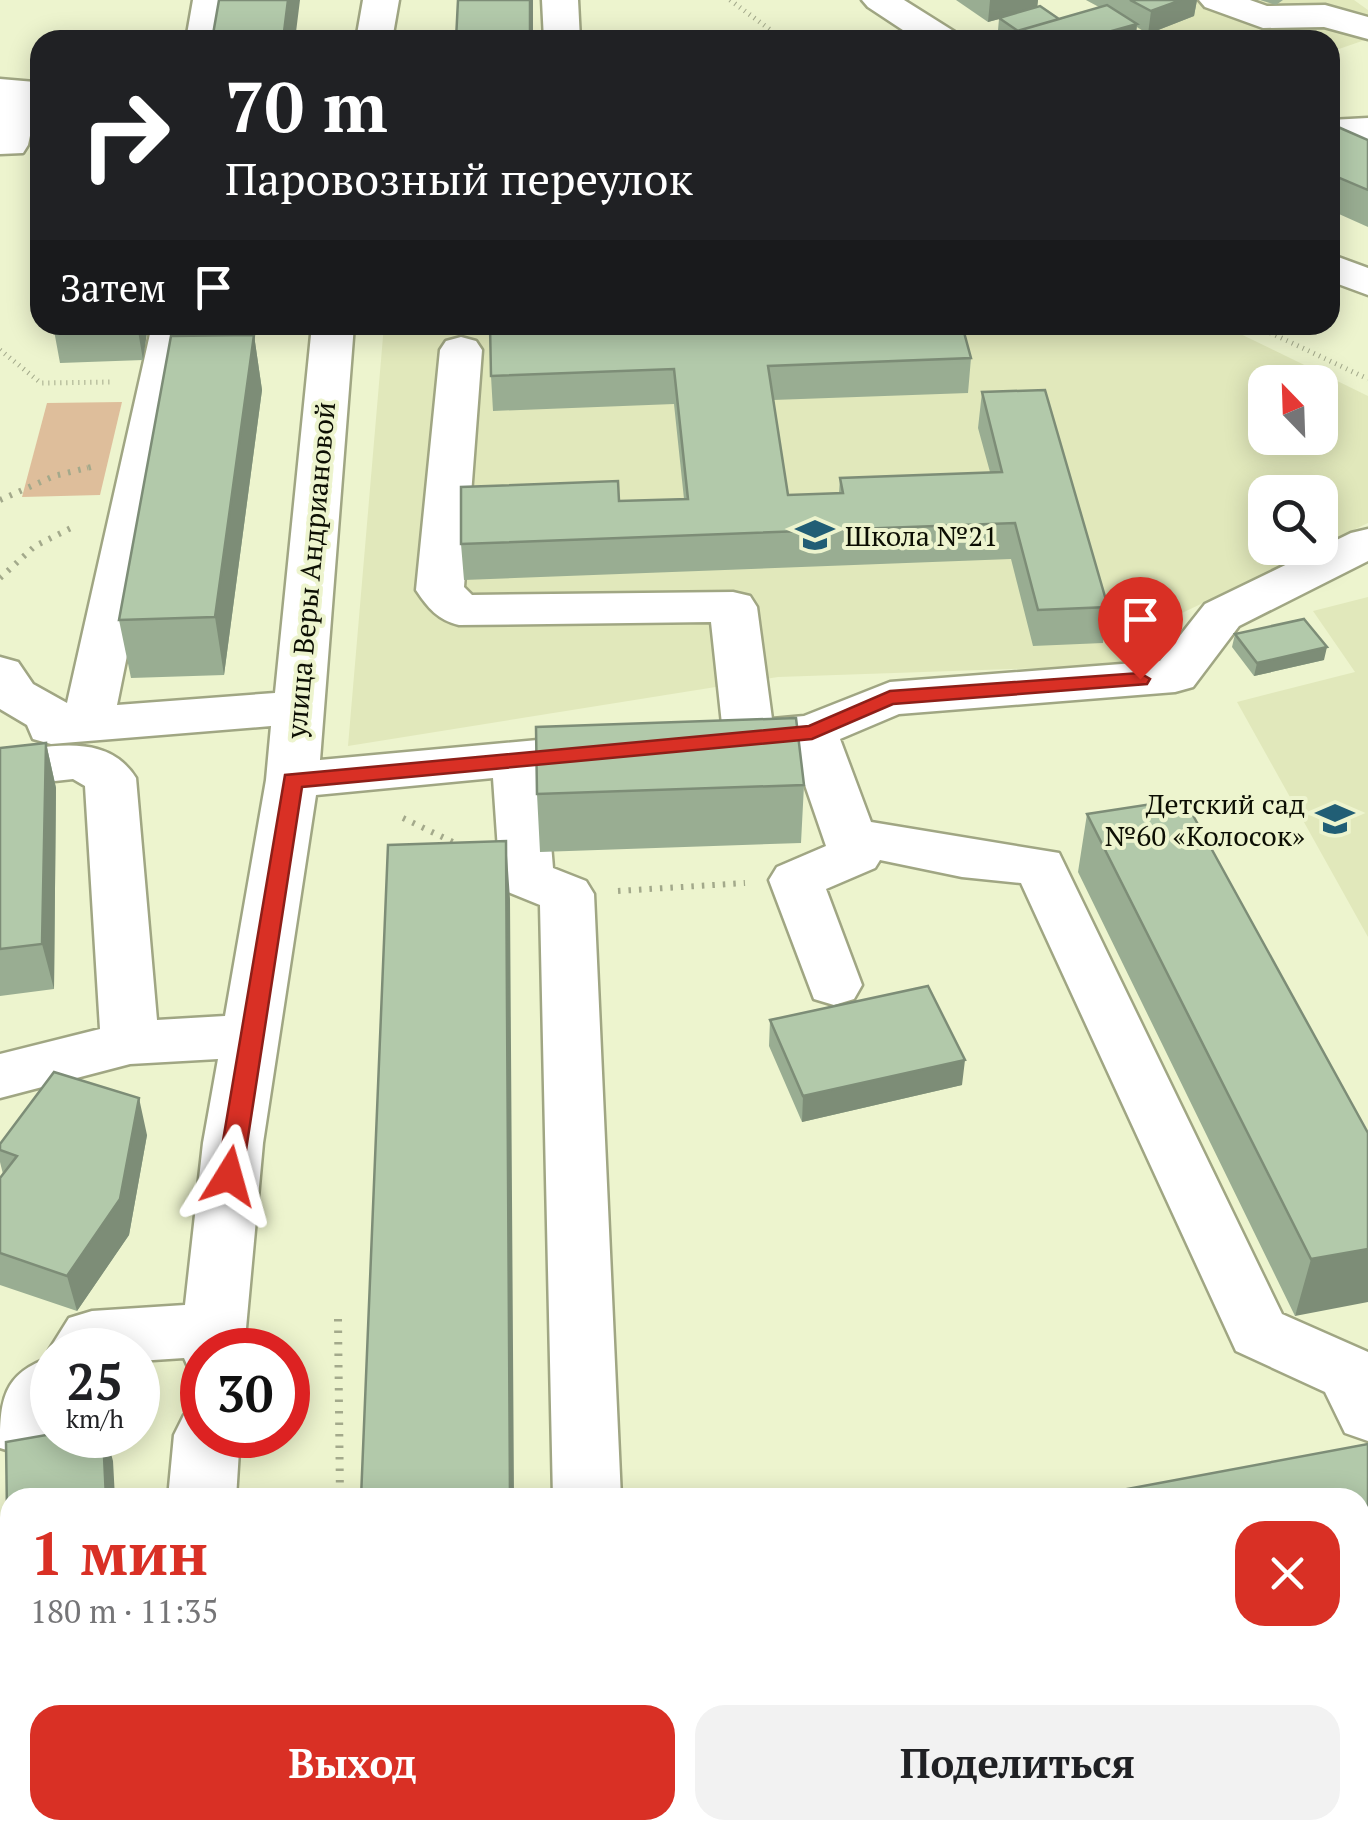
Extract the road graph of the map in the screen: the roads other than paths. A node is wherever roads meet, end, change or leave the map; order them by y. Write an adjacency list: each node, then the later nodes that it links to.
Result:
1 (212, 0): 7 (street)
2 (381, 0): 8 (street)
3 (560, 0): 9 (street)
4 (880, 0): 10 (street)
5 (1217, 0): 6 (street)
6 (1368, 28)
7 (206, 30)
8 (376, 30)
9 (562, 30)
10 (926, 30)
11 (1368, 54): 12 (street)
12 (1340, 56)
13 (0, 90): 16 (street)
14 (1368, 129): 15 (street)
15 (1340, 130)
16 (16, 145)
17 (1340, 270): 18 (street)
18 (1368, 283)
19 (172, 335): 25 (street)
20 (332, 335): 24 (street, улица Веры Андриановой)
21 (461, 350): 28 (street)
22 (1368, 543): 27 (street)
23 (0, 673): 25 (street)
24 (298, 708): 25 (street); 31 (street, улица Веры Андриановой)
25 (88, 724): 26 (street)
26 (0, 730)
27 (812, 732): 28 (street); 32 (street)
28 (749, 738): 29 (street)
29 (518, 759): 31 (street); 41 (street)
30 (0, 770): 35 (street)
31 (292, 780): 34 (street, улица Веры Андриановой)
32 (850, 836): 33 (street); 38 (street)
33 (834, 984)
34 (250, 1036): 35 (street); 37 (street, улица Веры Андриановой)
35 (130, 1043): 36 (street)
36 (0, 1076)
37 (214, 1328)
38 (1368, 1413)
39 (205, 1458): 40 (street)
40 (203, 1488)
41 (586, 1488)

